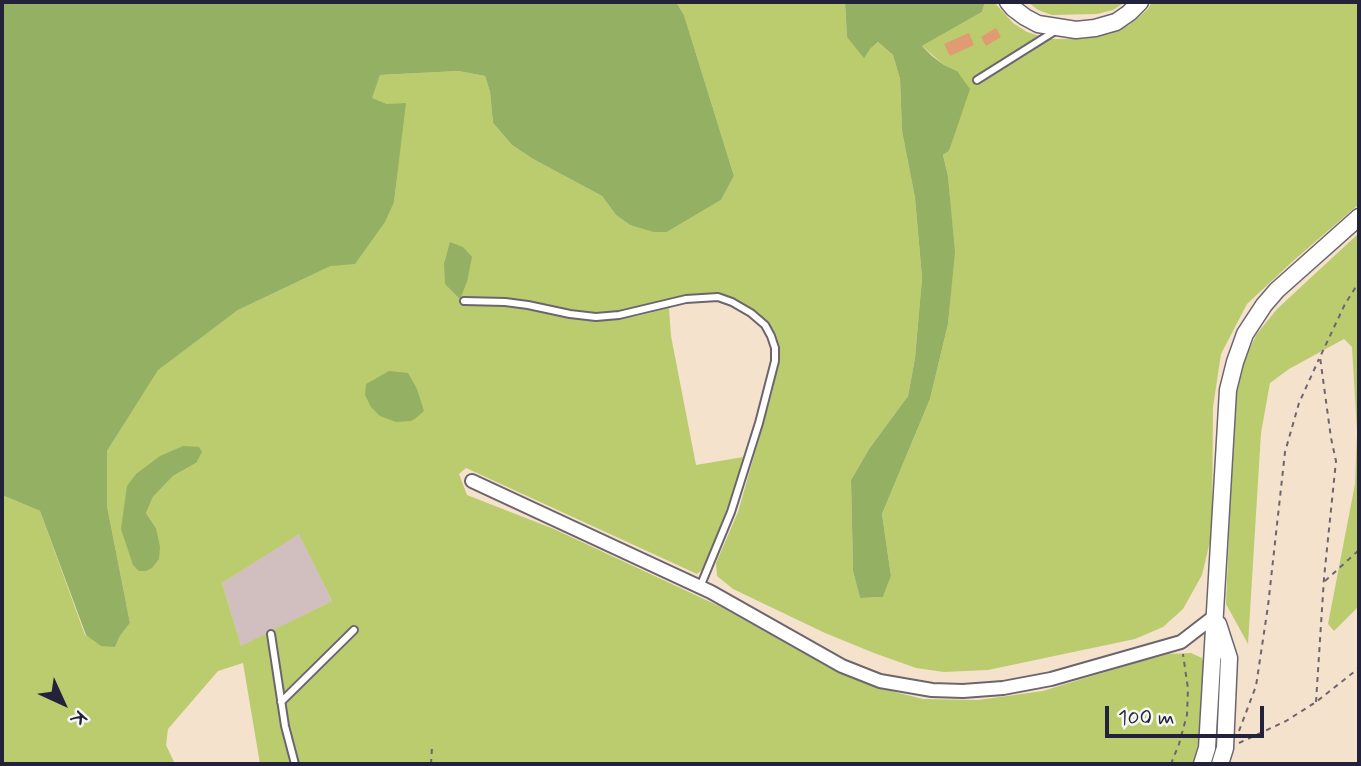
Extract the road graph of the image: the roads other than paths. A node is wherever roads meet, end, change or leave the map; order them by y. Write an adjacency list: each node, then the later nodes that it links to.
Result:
1 (1008, 2): 3 (street)
2 (1140, 2): 3 (street)
3 (1059, 28): 4 (lane)
4 (977, 80)
5 (1359, 217): 9 (street)
6 (464, 301): 8 (lane)
7 (472, 481): 8 (street)
8 (700, 587): 9 (street)
9 (1216, 615): 14 (street); 15 (street)
10 (354, 630): 12 (lane)
11 (271, 635): 12 (lane)
12 (281, 702): 13 (lane)
13 (295, 764)
14 (1202, 764)
15 (1220, 764)

